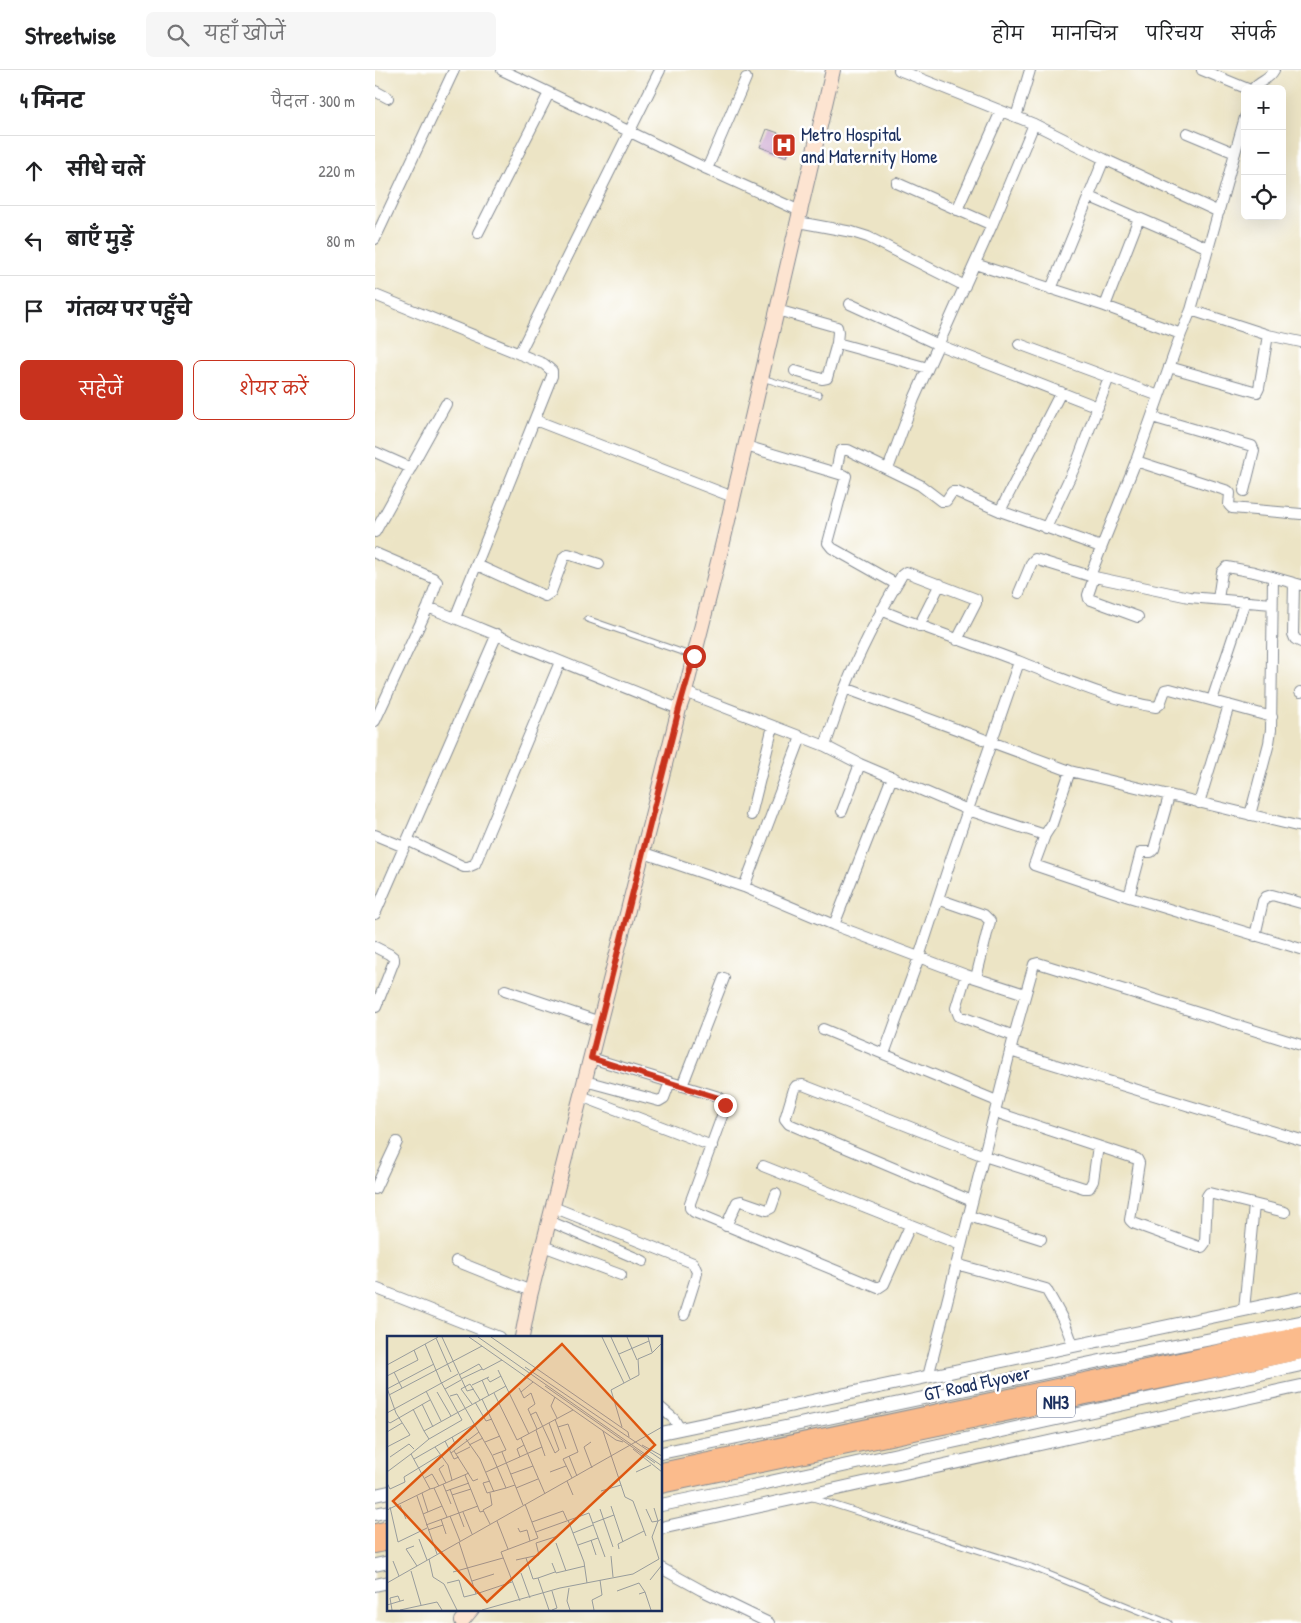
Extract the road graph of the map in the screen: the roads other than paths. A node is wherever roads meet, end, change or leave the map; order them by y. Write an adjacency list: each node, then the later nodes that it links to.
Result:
1 (454, 70): 32 (street)
2 (502, 70): 13 (street)
3 (660, 70): 19 (street)
4 (833, 70): 28 (main road)
5 (899, 70): 15 (street)
6 (1031, 70): 16 (street)
7 (1202, 70): 11 (street)
8 (1274, 70): 10 (street)
9 (747, 78): 23 (street)
10 (1256, 85)
11 (1241, 86)
12 (375, 91): 14 (street)
13 (549, 93): 19 (street); 31 (street)
14 (388, 98)
15 (1001, 111): 16 (street); 26 (street)
16 (1017, 117): 17 (street)
17 (1034, 124): 22 (street); 30 (street)
18 (1241, 130): 21 (street)
19 (629, 131): 23 (street); 48 (street)
20 (1187, 133): 21 (street)
21 (1235, 153): 27 (street)
22 (1104, 159): 25 (street); 27 (street)
23 (707, 169): 28 (street)
24 (897, 183): 26 (street)
25 (1089, 196): 29 (street); 36 (street)
26 (957, 210): 30 (street)
27 (1219, 212): 33 (street)
28 (799, 217): 35 (street); 40 (main road)
29 (1139, 218): 33 (street); 39 (street)
30 (992, 225): 34 (street)
31 (478, 233)
32 (375, 240)
33 (1208, 248): 41 (street)
34 (975, 264): 35 (street); 36 (street)
35 (965, 286): 47 (street)
36 (1051, 289): 39 (street)
37 (375, 295): 48 (street)
38 (849, 304): 47 (street)
39 (1105, 306): 42 (street)
40 (777, 310): 45 (street); 53 (main road)
41 (1191, 310): 42 (street); 43 (street)
42 (1181, 334): 49 (street)
43 (1268, 335): 44 (street); 49 (street)
44 (1301, 342)
45 (837, 344): 50 (street); 51 (street)
46 (1019, 344): 52 (street)
47 (939, 345): 50 (street); 54 (street)
48 (519, 354): 60 (street)
49 (1169, 367): 56 (street)
50 (928, 368): 65 (street)
51 (795, 370)
52 (1109, 377): 56 (street); 58 (street)
53 (761, 378): 55 (lane); 61 (main road)
54 (1061, 392): 58 (street); 69 (street)
55 (819, 395)
56 (1159, 396): 59 (street)
57 (446, 404): 64 (street)
58 (1098, 407): 71 (street)
59 (1152, 417): 63 (street); 67 (street)
60 (535, 420): 68 (street); 76 (street)
61 (745, 446): 66 (street); 68 (main road)
62 (375, 452): 64 (street)
63 (1136, 461): 70 (street); 73 (street)
64 (411, 468): 72 (street)
65 (887, 469): 66 (street); 69 (street)
66 (836, 472): 79 (street)
67 (1244, 491)
68 (733, 498): 95 (main road)
69 (1000, 511): 71 (street)
70 (1301, 514)
71 (1046, 528): 73 (street)
72 (375, 532)
73 (1101, 547): 77 (street)
74 (375, 553): 86 (street)
75 (599, 564): 76 (street)
76 (477, 565): 89 (street)
77 (1092, 576): 82 (street); 83 (street); 88 (street)
78 (1273, 577): 81 (street); 83 (street); 85 (street)
79 (897, 584): 80 (street); 87 (street)
80 (940, 584): 91 (street); 93 (street)
81 (1297, 584): 94 (street)
82 (1019, 593)
83 (1218, 599): 84 (street)
84 (1245, 602): 85 (street); 100 (street)
85 (1272, 604): 103 (street)
86 (428, 607): 89 (street); 104 (street)
87 (881, 610): 91 (street); 98 (street)
88 (1138, 617)
89 (455, 618): 92 (street)
90 (587, 619): 95 (lane)
91 (919, 626): 93 (street)
92 (497, 634): 96 (street); 121 (street)
93 (957, 640): 97 (street)
94 (1301, 642)
95 (694, 656): 99 (main road)
96 (560, 662): 102 (street); 121 (street)
97 (1019, 662): 100 (street); 107 (street)
98 (845, 688): 107 (street); 108 (street)
99 (685, 692): 102 (main road); 105 (street)
100 (1211, 700): 101 (street)
101 (1229, 705): 103 (street); 113 (street)
102 (679, 709): 122 (main road)
103 (1272, 717): 117 (street)
104 (375, 721)
105 (773, 726): 106 (street); 116 (street)
106 (801, 737): 108 (street); 123 (street)
107 (991, 743): 110 (street); 114 (street)
108 (825, 746): 109 (street)
109 (860, 764): 111 (street); 115 (street)
110 (1070, 771): 112 (street); 120 (street)
111 (892, 778): 114 (street); 128 (street)
112 (1169, 796): 113 (street); 124 (street)
113 (1199, 803): 117 (street)
114 (968, 810): 120 (street); 125 (street)
115 (842, 811)
116 (751, 815)
117 (1250, 815): 118 (street)
118 (1301, 827)
119 (375, 835): 121 (street)
120 (1045, 835): 124 (street)
121 (406, 843): 127 (street)
122 (643, 853): 123 (street); 138 (main road)
123 (744, 887): 128 (street)
124 (1129, 897): 129 (street)
125 (938, 899): 132 (street); 133 (street)
126 (1301, 903): 129 (street)
127 (375, 914)
128 (834, 925): 132 (street)
129 (1255, 936): 131 (street)
130 (375, 947): 137 (street)
131 (1301, 949)
132 (919, 957): 133 (street); 143 (street)
133 (971, 976): 136 (street); 140 (street)
134 (725, 978): 147 (street)
135 (505, 990): 138 (street)
136 (1025, 994): 140 (street); 141 (street)
137 (377, 1007)
138 (600, 1022): 144 (main road)
139 (823, 1029): 143 (street)
140 (1014, 1036): 142 (street)
141 (1301, 1045)
142 (1010, 1051): 149 (street); 151 (street)
143 (884, 1054): 149 (street)
144 (591, 1058): 145 (main road); 146 (street)
145 (585, 1081): 146 (street); 148 (main road)
146 (670, 1082): 147 (street)
147 (682, 1086): 153 (street)
148 (581, 1096): 153 (street); 161 (main road)
149 (997, 1101): 150 (street)
150 (995, 1112): 154 (street); 155 (street)
151 (1301, 1140)
152 (397, 1142): 157 (street)
153 (712, 1146): 165 (street)
154 (1098, 1146): 155 (street); 160 (street)
155 (984, 1156): 159 (street); 159 (street)
156 (763, 1166): 166 (street)
157 (375, 1189)
158 (776, 1194): 165 (street)
159 (972, 1201): 163 (street)
160 (1254, 1205): 162 (street); 177 (street)
161 (553, 1207): 164 (main road); 178 (street)
162 (1285, 1212)
163 (969, 1216): 167 (street); 168 (street)
164 (549, 1221): 169 (main road); 170 (street)
165 (726, 1226): 166 (street)
166 (910, 1226): 168 (street)
167 (1041, 1239)
168 (961, 1245): 172 (street)
169 (543, 1246): 173 (street); 175 (main road)
170 (643, 1261)
171 (456, 1262): 175 (street)
172 (956, 1264): 183 (street); 186 (street)
173 (621, 1275)
174 (375, 1288): 181 (street)
175 (531, 1291): 182 (main road)
176 (1301, 1298): 177 (street)
177 (1244, 1310): 183 (street)
178 (684, 1316)
179 (1301, 1322): 192 (street)
180 (1301, 1335): 191 (highway, GT Road Flyover / NH3)
181 (496, 1336)
182 (522, 1336)
183 (1073, 1346): 186 (street)
184 (1301, 1351): 191 (highway, GT Road Flyover / NH3)
185 (1301, 1365): 196 (street)
186 (928, 1377): 189 (street)
187 (1301, 1386): 195 (street)
188 (663, 1410): 189 (street)
189 (680, 1429): 190 (street)
190 (663, 1433)
191 (821, 1444): 193 (highway, GT Road Flyover / NH3); 194 (highway, GT Road Flyover / NH3)
192 (663, 1453)
193 (663, 1471)
194 (663, 1484)
195 (805, 1496): 197 (street); 200 (lane)
196 (663, 1505)
197 (663, 1528)
198 (663, 1569): 199 (street)
199 (769, 1623)
200 (1168, 1623)

